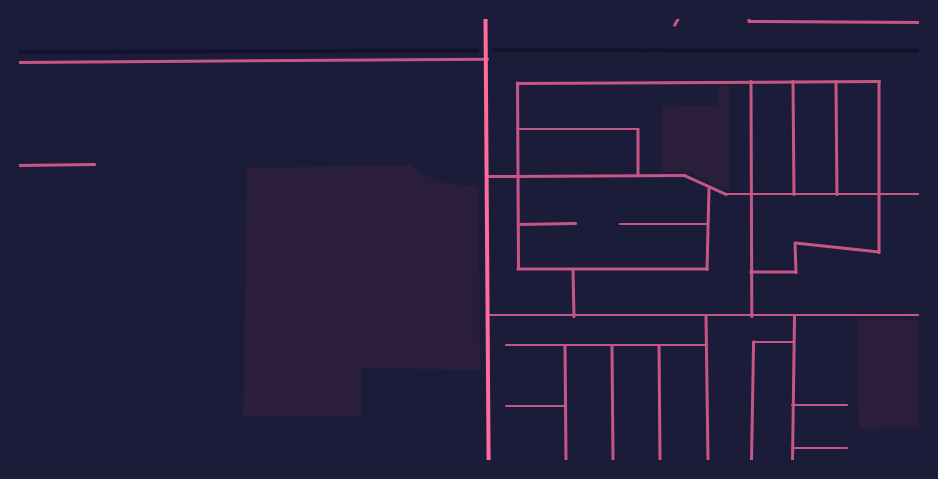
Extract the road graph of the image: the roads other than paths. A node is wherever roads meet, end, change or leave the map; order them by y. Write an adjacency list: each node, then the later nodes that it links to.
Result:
1 (486, 18): 7 (main road)
2 (678, 18): 6 (street)
3 (894, 19): 4 (street); 5 (street)
4 (750, 20)
5 (920, 22)
6 (674, 25)
7 (487, 59): 8 (street); 16 (main road)
8 (18, 62)
9 (793, 81): 10 (street); 11 (street); 20 (street)
10 (836, 81): 21 (street); 22 (street)
11 (751, 82): 12 (street); 19 (street)
12 (517, 129): 15 (street); 17 (street)
13 (94, 164): 14 (street)
14 (18, 165)
15 (638, 175): 17 (street); 18 (street)
16 (488, 176): 17 (street); 30 (main road)
17 (518, 176): 24 (street)
18 (709, 188): 19 (street); 27 (street)
19 (751, 194): 20 (street); 29 (street)
20 (794, 194): 21 (street)
21 (837, 194): 22 (street)
22 (879, 194): 23 (street); 29 (street)
23 (920, 194)
24 (518, 224): 25 (street); 28 (street)
25 (575, 224)
26 (620, 224): 27 (street)
27 (707, 224): 28 (street)
28 (573, 269): 32 (street)
29 (752, 272): 34 (street)
30 (488, 315): 32 (street); 48 (main road)
31 (920, 315): 35 (street)
32 (574, 316): 33 (street)
33 (706, 316): 34 (street); 41 (street)
34 (752, 316): 35 (street)
35 (794, 316): 36 (street)
36 (794, 342): 42 (street); 53 (street)
37 (506, 345): 38 (street)
38 (565, 345): 39 (street); 45 (street)
39 (612, 345): 40 (street); 50 (street)
40 (659, 345): 41 (street); 51 (street)
41 (707, 345): 52 (street)
42 (792, 405): 43 (street); 46 (street)
43 (847, 405)
44 (506, 406): 45 (street)
45 (565, 406): 49 (street)
46 (792, 448): 47 (street); 54 (street)
47 (847, 448)
48 (489, 461)
49 (566, 461)
50 (613, 461)
51 (660, 461)
52 (708, 461)
53 (751, 461)
54 (792, 461)

